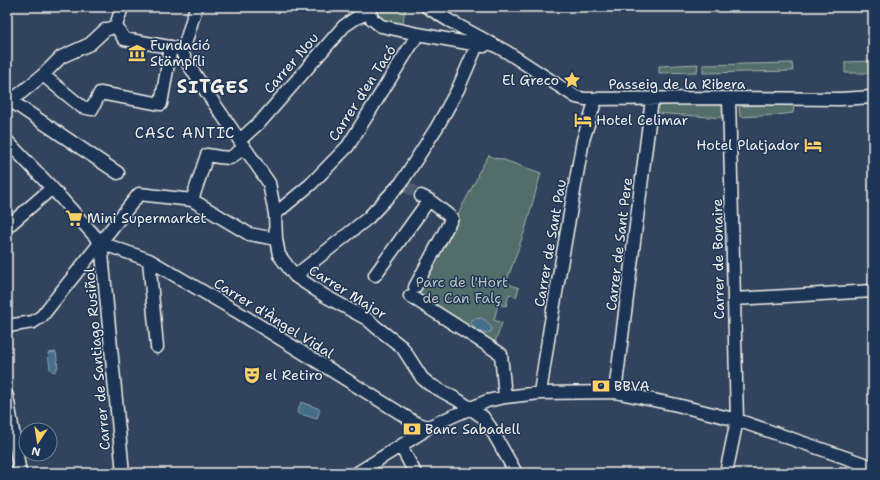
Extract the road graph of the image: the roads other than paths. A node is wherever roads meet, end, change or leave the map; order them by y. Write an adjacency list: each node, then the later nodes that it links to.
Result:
1 (122, 7): 5 (street)
2 (196, 7): 9 (street)
3 (427, 7): 8 (street, Passeig de la Ribera)
4 (369, 10): 6 (street, Passeig de la Ribera); 17 (street, Carrer Nou)
5 (116, 26): 9 (street); 10 (street)
6 (418, 34): 7 (street, Passeig de la Ribera); 21 (street, Carrer d'en Tacó)
7 (477, 45): 8 (street, Passeig de la Ribera); 27 (street)
8 (497, 47): 13 (street, Passeig de la Ribera)
9 (176, 48): 10 (street); 17 (street, Carrer Major)
10 (43, 75): 15 (street)
11 (873, 97): 12 (street, Passeig de la Ribera)
12 (729, 98): 14 (street, Passeig de la Ribera); 29 (street, Carrer de Bonaire)
13 (596, 99): 14 (street, Passeig de la Ribera); 33 (street, Carrer de Sant Pau)
14 (652, 99): 32 (street, Carrer de Sant Pere)
15 (9, 102): 18 (street)
16 (7, 141): 19 (street)
17 (242, 144): 20 (street, Carrer Nou); 21 (street, Carrer Major)
18 (118, 173)
19 (52, 188): 22 (street); 24 (street)
20 (192, 200): 23 (street); 24 (street)
21 (274, 214): 23 (street, Carrer Major)
22 (7, 227)
23 (276, 239): 27 (street, Carrer Major)
24 (101, 243): 25 (street, Carrer d'Àngel Vidal); 30 (street); 42 (street, Carrer de Santiago Rusiñol)
25 (149, 260): 31 (street); 38 (street, Carrer d'Àngel Vidal)
26 (375, 275): 35 (street)
27 (295, 276): 36 (street, Carrer Major)
28 (873, 291): 29 (street)
29 (734, 299): 37 (street, Carrer de Bonaire)
30 (7, 326)
31 (157, 347)
32 (615, 392): 33 (street); 37 (street)
33 (540, 393): 35 (street)
34 (7, 396): 41 (street)
35 (505, 397): 36 (street)
36 (470, 408): 38 (street); 45 (street, Carrer Major)
37 (737, 420): 40 (street); 46 (street, Carrer de Bonaire)
38 (428, 427): 39 (street)
39 (401, 446): 43 (street); 44 (street)
40 (873, 467)
41 (20, 473)
42 (123, 473)
43 (357, 473)
44 (415, 473)
45 (516, 473)
46 (726, 473)

